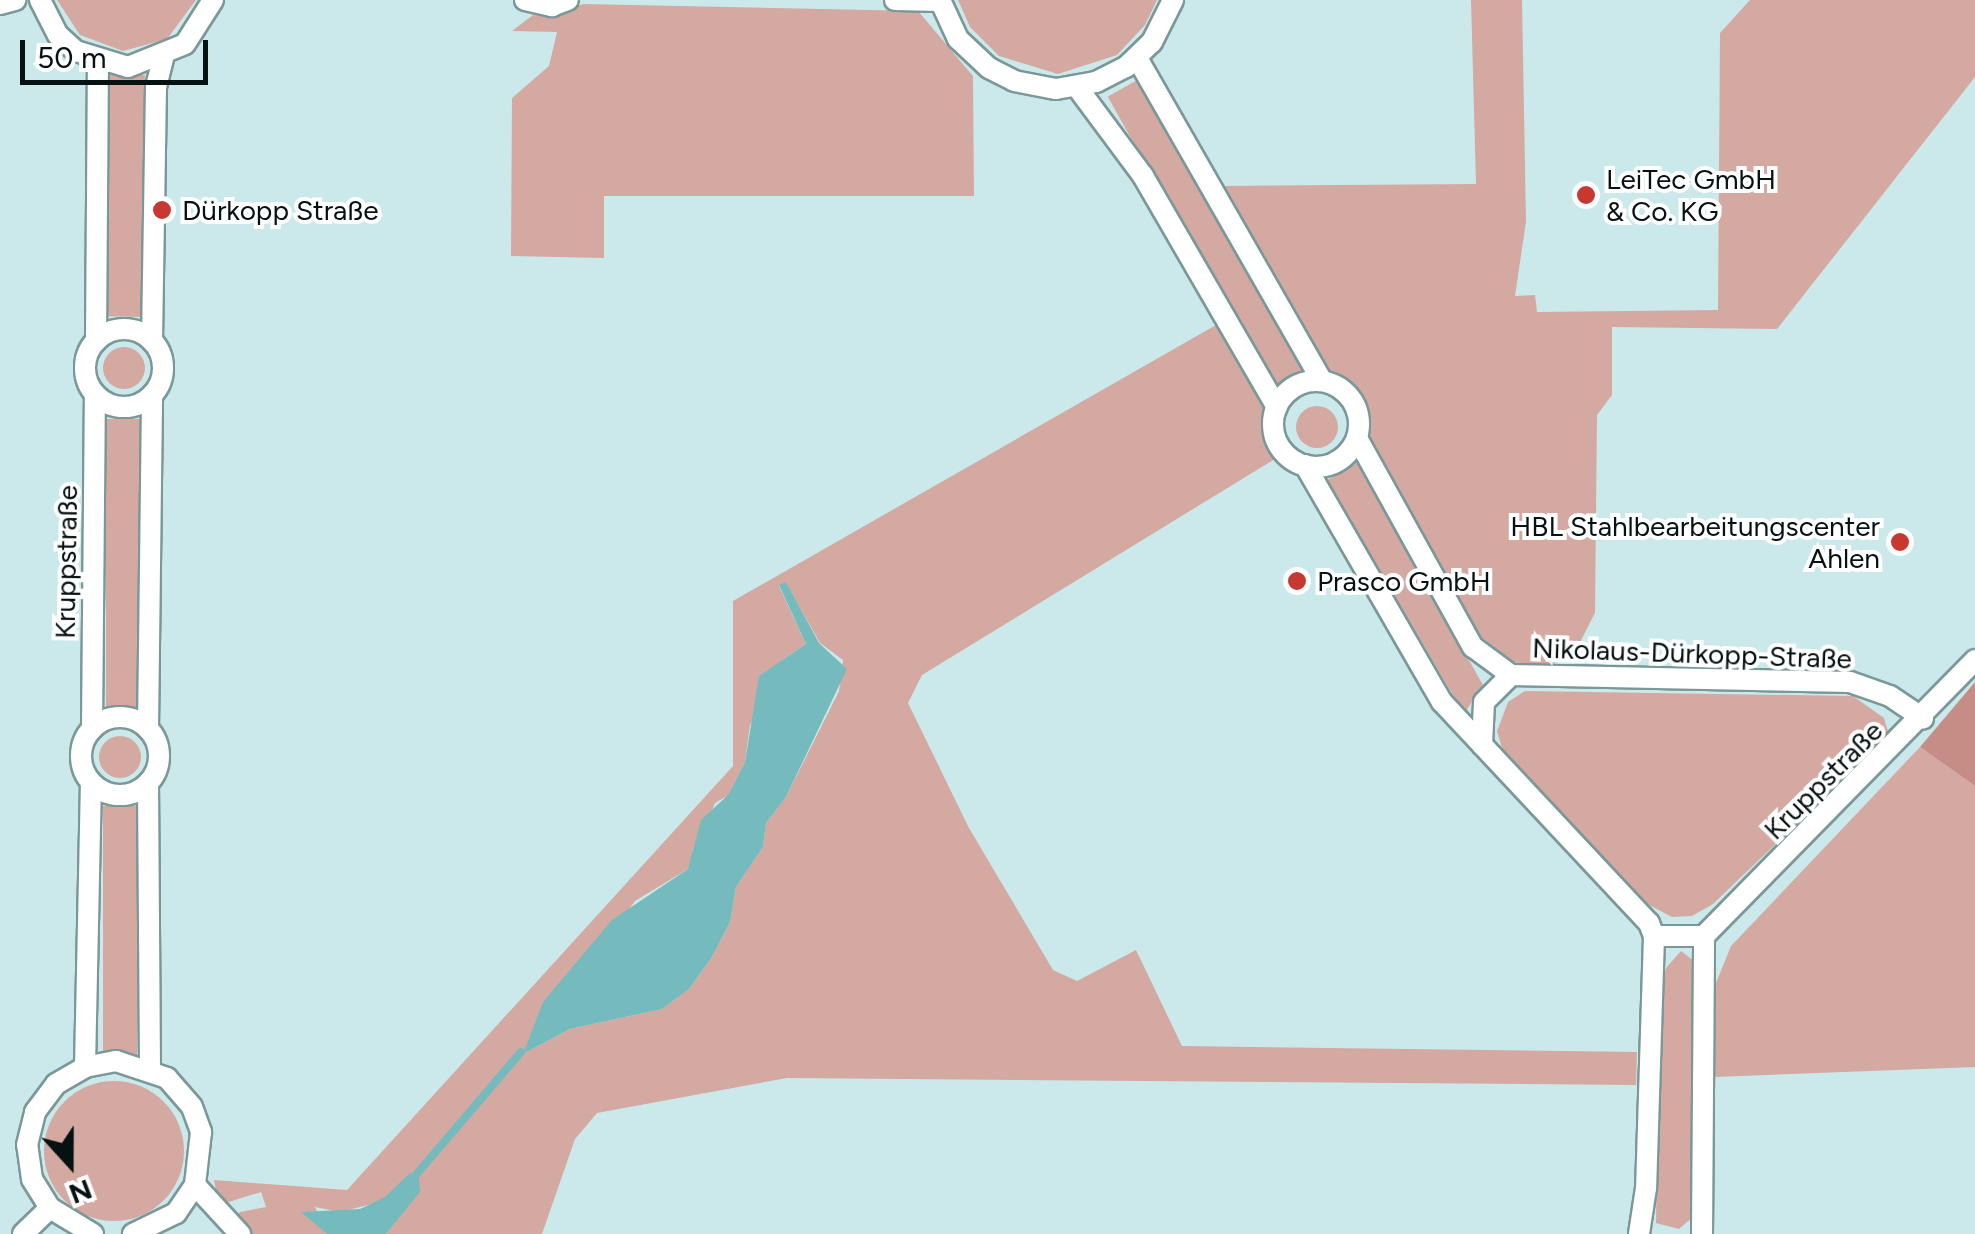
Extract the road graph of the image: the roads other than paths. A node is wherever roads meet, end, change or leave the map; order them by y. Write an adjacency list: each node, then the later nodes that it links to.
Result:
1 (15, 0): 9 (street)
2 (40, 0): 12 (street)
3 (215, 0): 10 (street)
4 (525, 0): 5 (street)
5 (568, 0)
6 (895, 0): 7 (street)
7 (940, 0): 13 (street)
8 (1173, 0): 11 (street)
9 (0, 4)
10 (163, 58): 12 (street); 15 (street)
11 (1137, 58): 13 (street); 16 (street, Nikolaus-Dürkopp-Straße)
12 (98, 62): 14 (street, Kruppstraße)
13 (1077, 87): 19 (street)
14 (96, 341): 15 (street); 17 (street, Kruppstraße)
15 (152, 341): 18 (street)
16 (1322, 382): 19 (street); 20 (street, Nikolaus-Dürkopp-Straße)
17 (95, 394): 18 (street); 25 (street, Kruppstraße)
18 (152, 396): 26 (street)
19 (1277, 407): 21 (street)
20 (1357, 438): 21 (street); 23 (street, Nikolaus-Dürkopp-Straße)
21 (1306, 466): 27 (street)
22 (1975, 660): 24 (street, Kruppstraße)
23 (1511, 675): 24 (street, Nikolaus-Dürkopp-Straße); 27 (street, Nikolaus-Dürkopp-Straße)
24 (1923, 718): 31 (street, Kruppstraße)
25 (92, 729): 26 (street); 28 (street, Kruppstraße)
26 (148, 729): 29 (street)
27 (1482, 746): 30 (street)
28 (91, 783): 29 (street); 32 (street, Kruppstraße)
29 (148, 783): 33 (street)
30 (1654, 936): 31 (street); 40 (street)
31 (1704, 936): 41 (street)
32 (85, 1067): 33 (street); 35 (street)
33 (150, 1069): 34 (street)
34 (195, 1185): 36 (street); 39 (street)
35 (50, 1208): 37 (street); 38 (street)
36 (145, 1233)
37 (23, 1234)
38 (93, 1234)
39 (240, 1234)
40 (1639, 1234)
41 (1702, 1234)

